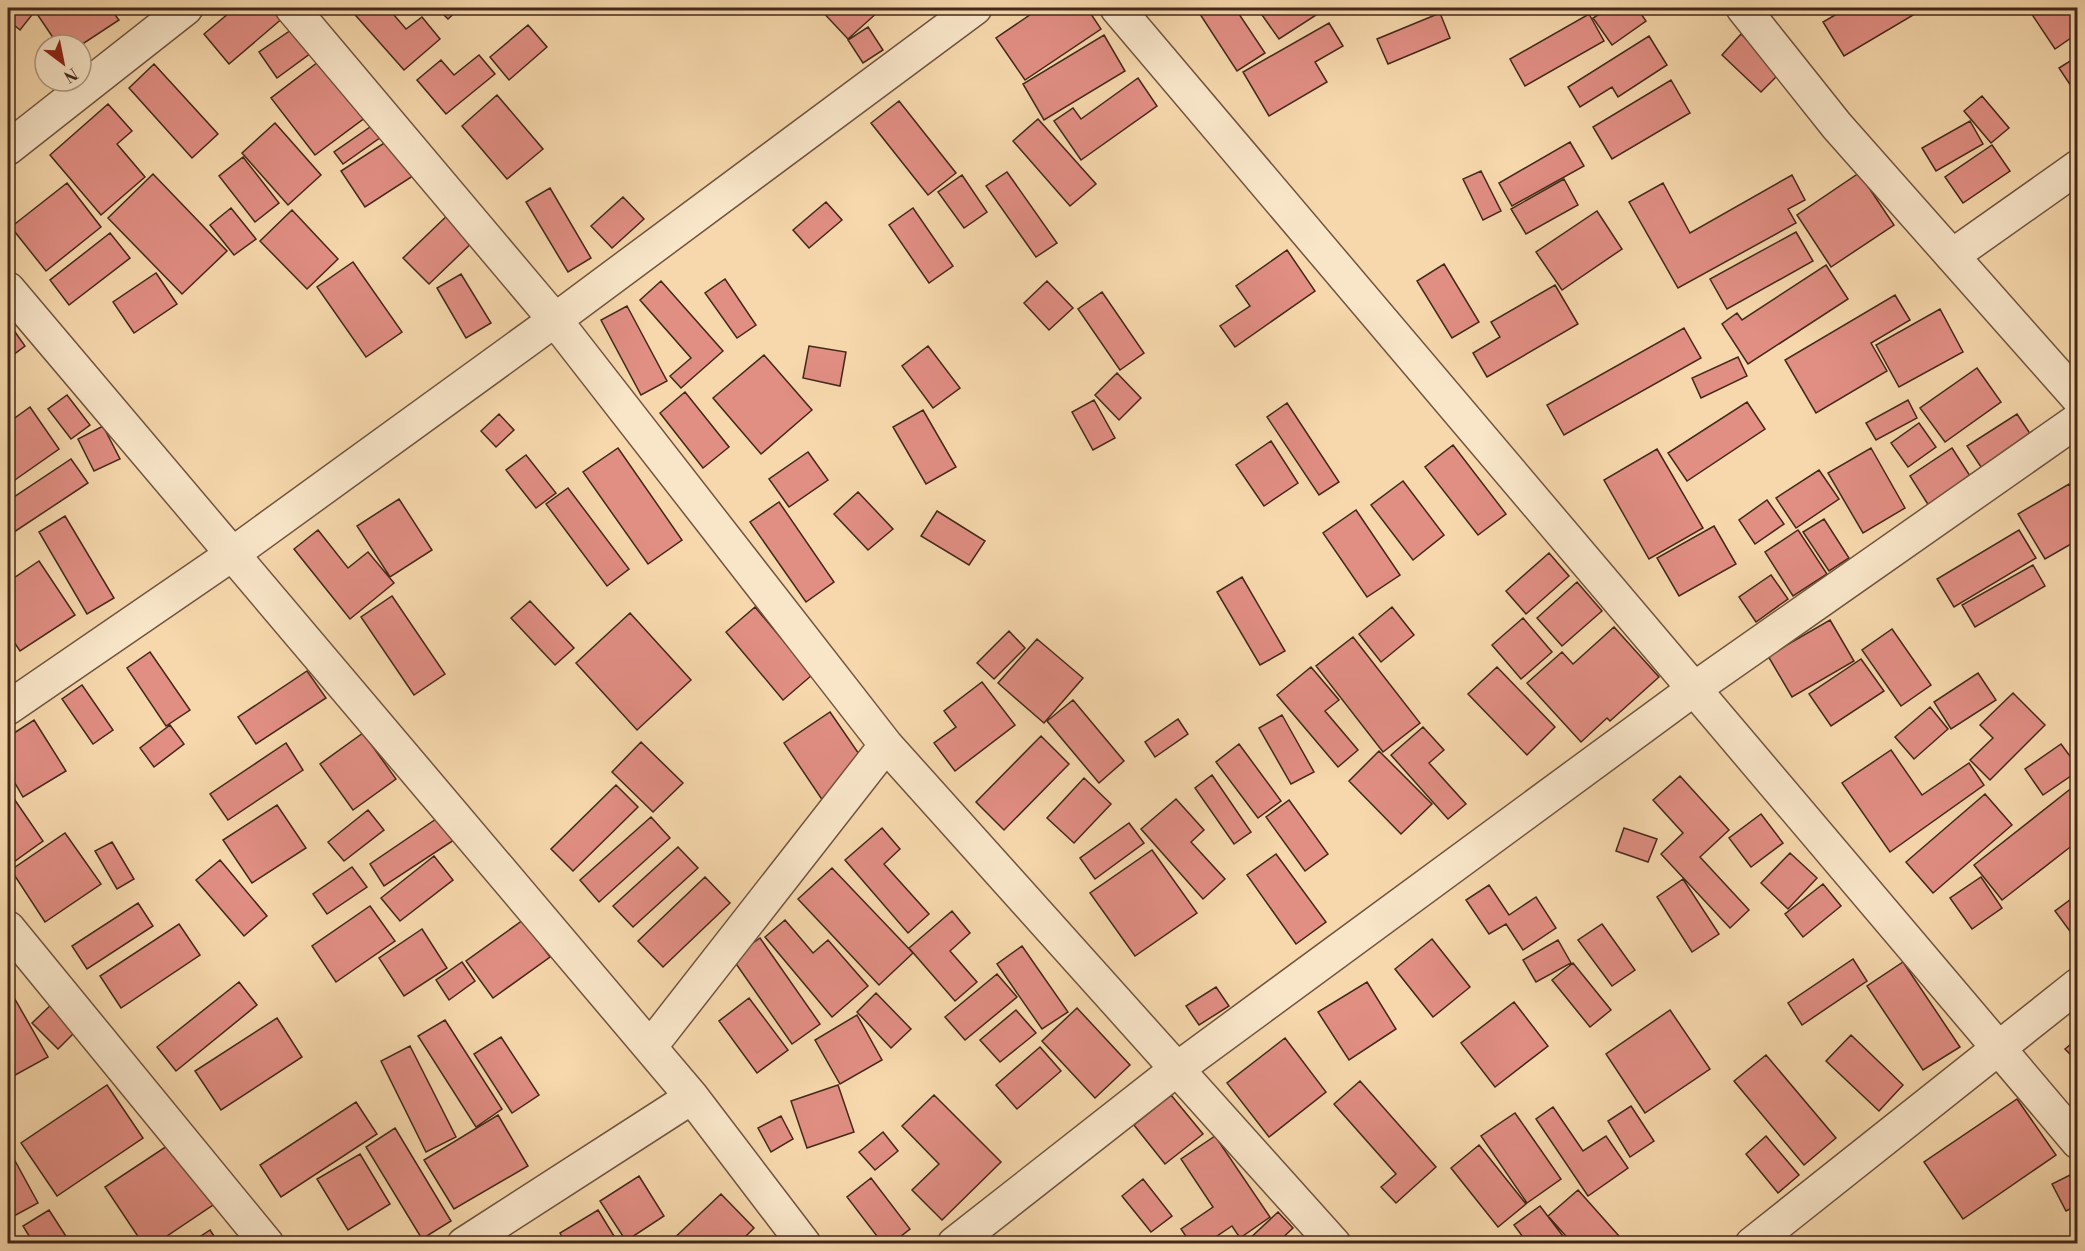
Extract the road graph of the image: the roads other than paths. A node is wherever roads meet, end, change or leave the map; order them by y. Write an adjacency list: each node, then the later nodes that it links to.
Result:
1 (186, 8): 6 (street)
2 (292, 8): 10 (street)
3 (975, 8): 10 (street)
4 (1743, 8): 8 (street)
5 (1122, 9): 14 (street)
6 (8, 148)
7 (2078, 167): 8 (street)
8 (1952, 256): 11 (street)
9 (8, 289): 13 (street)
10 (555, 320): 13 (street); 16 (street)
11 (2078, 398)
12 (2078, 420): 14 (street)
13 (231, 555): 15 (street); 19 (street)
14 (1694, 688): 20 (street); 21 (street)
15 (8, 708)
16 (886, 745): 19 (street); 21 (street)
17 (8, 927): 24 (street)
18 (2078, 985): 20 (street)
19 (650, 1047): 22 (street)
20 (1999, 1048): 23 (street); 29 (street)
21 (1177, 1069): 27 (street); 28 (street)
22 (692, 1097): 25 (street); 26 (street)
23 (2078, 1142)
24 (267, 1244)
25 (464, 1244)
26 (804, 1244)
27 (954, 1244)
28 (1334, 1244)
29 (1752, 1244)

